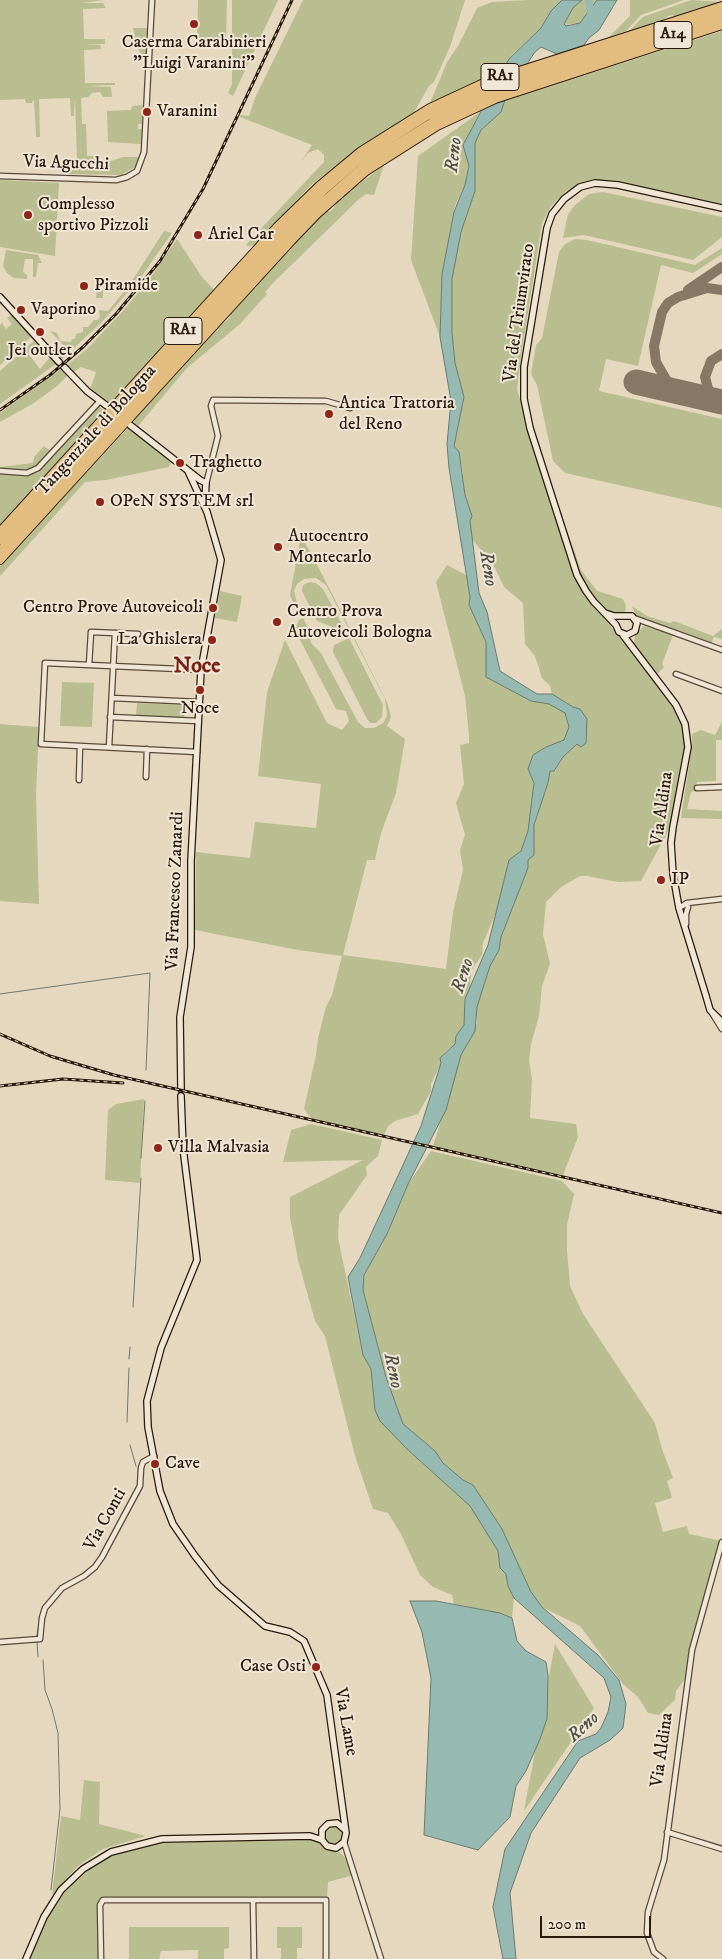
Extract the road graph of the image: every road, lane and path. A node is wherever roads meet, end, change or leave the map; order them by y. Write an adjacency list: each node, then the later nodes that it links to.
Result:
1 (152, 0): 8 (street, Via Agucchi)
2 (722, 5): 22 (highway, Tangenziale di Bologna / RA1)
3 (722, 12): 23 (highway, A14)
4 (722, 20): 24 (highway, A14)
5 (722, 25): 7 (highway, Tangenziale di Bologna / RA1)
6 (722, 29): 7 (highway)
7 (657, 46): 25 (highway, Tangenziale di Bologna / RA1)
8 (0, 176)
9 (722, 208): 26 (street, Via del Triumvirato)
10 (0, 297): 11 (street)
11 (59, 362)
12 (64, 367): 13 (street)
13 (100, 401): 14 (street); 17 (street)
14 (107, 406)
15 (350, 408): 19 (street)
16 (130, 424): 18 (street, Via Francesco Zanardi)
17 (0, 471)
18 (188, 471): 19 (street, Via Francesco Zanardi); 20 (street, Via Francesco Zanardi)
19 (203, 483): 20 (street); 21 (street, Via Francesco Zanardi)
20 (197, 487): 21 (street, Via Francesco Zanardi)
21 (207, 512): 39 (street, Via Francesco Zanardi)
22 (0, 532)
23 (0, 540)
24 (0, 551)
25 (0, 560)
26 (605, 613): 27 (street); 30 (street, Via del Triumvirato)
27 (620, 616): 28 (street); 30 (street)
28 (634, 618): 29 (street); 31 (street)
29 (648, 623): 31 (street); 35 (street)
30 (616, 625): 34 (street)
31 (634, 632): 34 (street); 36 (street, Via Aldina)
32 (115, 633): 33 (street); 37 (street); 38 (street)
33 (138, 634)
34 (621, 634): 36 (street, Via Aldina)
35 (722, 650)
36 (641, 660): 54 (street, Via Aldina)
37 (89, 665): 38 (street); 46 (street)
38 (114, 666): 39 (street); 42 (street)
39 (201, 670): 43 (street, Via Francesco Zanardi)
40 (676, 674): 41 (street)
41 (722, 691)
42 (112, 698): 43 (street); 44 (street)
43 (199, 702): 45 (street, Via Francesco Zanardi)
44 (110, 717): 45 (street); 47 (street)
45 (198, 721): 49 (street, Via Francesco Zanardi)
46 (80, 746): 47 (street); 51 (street)
47 (109, 748): 48 (street)
48 (147, 749): 49 (street); 50 (street)
49 (197, 752): 62 (street, Via Francesco Zanardi)
50 (146, 777)
51 (79, 780)
52 (722, 787): 53 (street)
53 (697, 788)
54 (675, 890): 56 (street); 57 (street, Via Aldina)
55 (722, 899): 56 (street)
56 (688, 905): 57 (street); 58 (street)
57 (679, 908): 58 (street, Via Aldina)
58 (688, 938): 59 (street, Via Aldina)
59 (710, 1010): 60 (street); 61 (street, Via Aldina)
60 (722, 1022)
61 (722, 1029)
62 (154, 1456): 64 (street, Via Francesco Zanardi); 65 (street, Via Conti)
63 (722, 1542): 70 (street, Via Aldina)
64 (195, 1556): 66 (street, Via Lame)
65 (0, 1642)
66 (342, 1805): 67 (street); 69 (street, Via Lame)
67 (334, 1822): 68 (street); 69 (street)
68 (322, 1830): 71 (street); 72 (street)
69 (345, 1830): 73 (street)
70 (667, 1832): 75 (street); 83 (street, Via Aldina)
71 (310, 1836): 72 (street); 78 (street)
72 (322, 1840): 74 (street)
73 (344, 1842): 74 (street); 76 (street)
74 (336, 1848): 76 (street)
75 (722, 1850)
76 (348, 1857): 82 (street)
77 (253, 1900): 79 (street); 80 (street); 81 (street)
78 (26, 1959)
79 (101, 1959)
80 (254, 1959)
81 (326, 1959)
82 (381, 1959)
83 (663, 1959)

